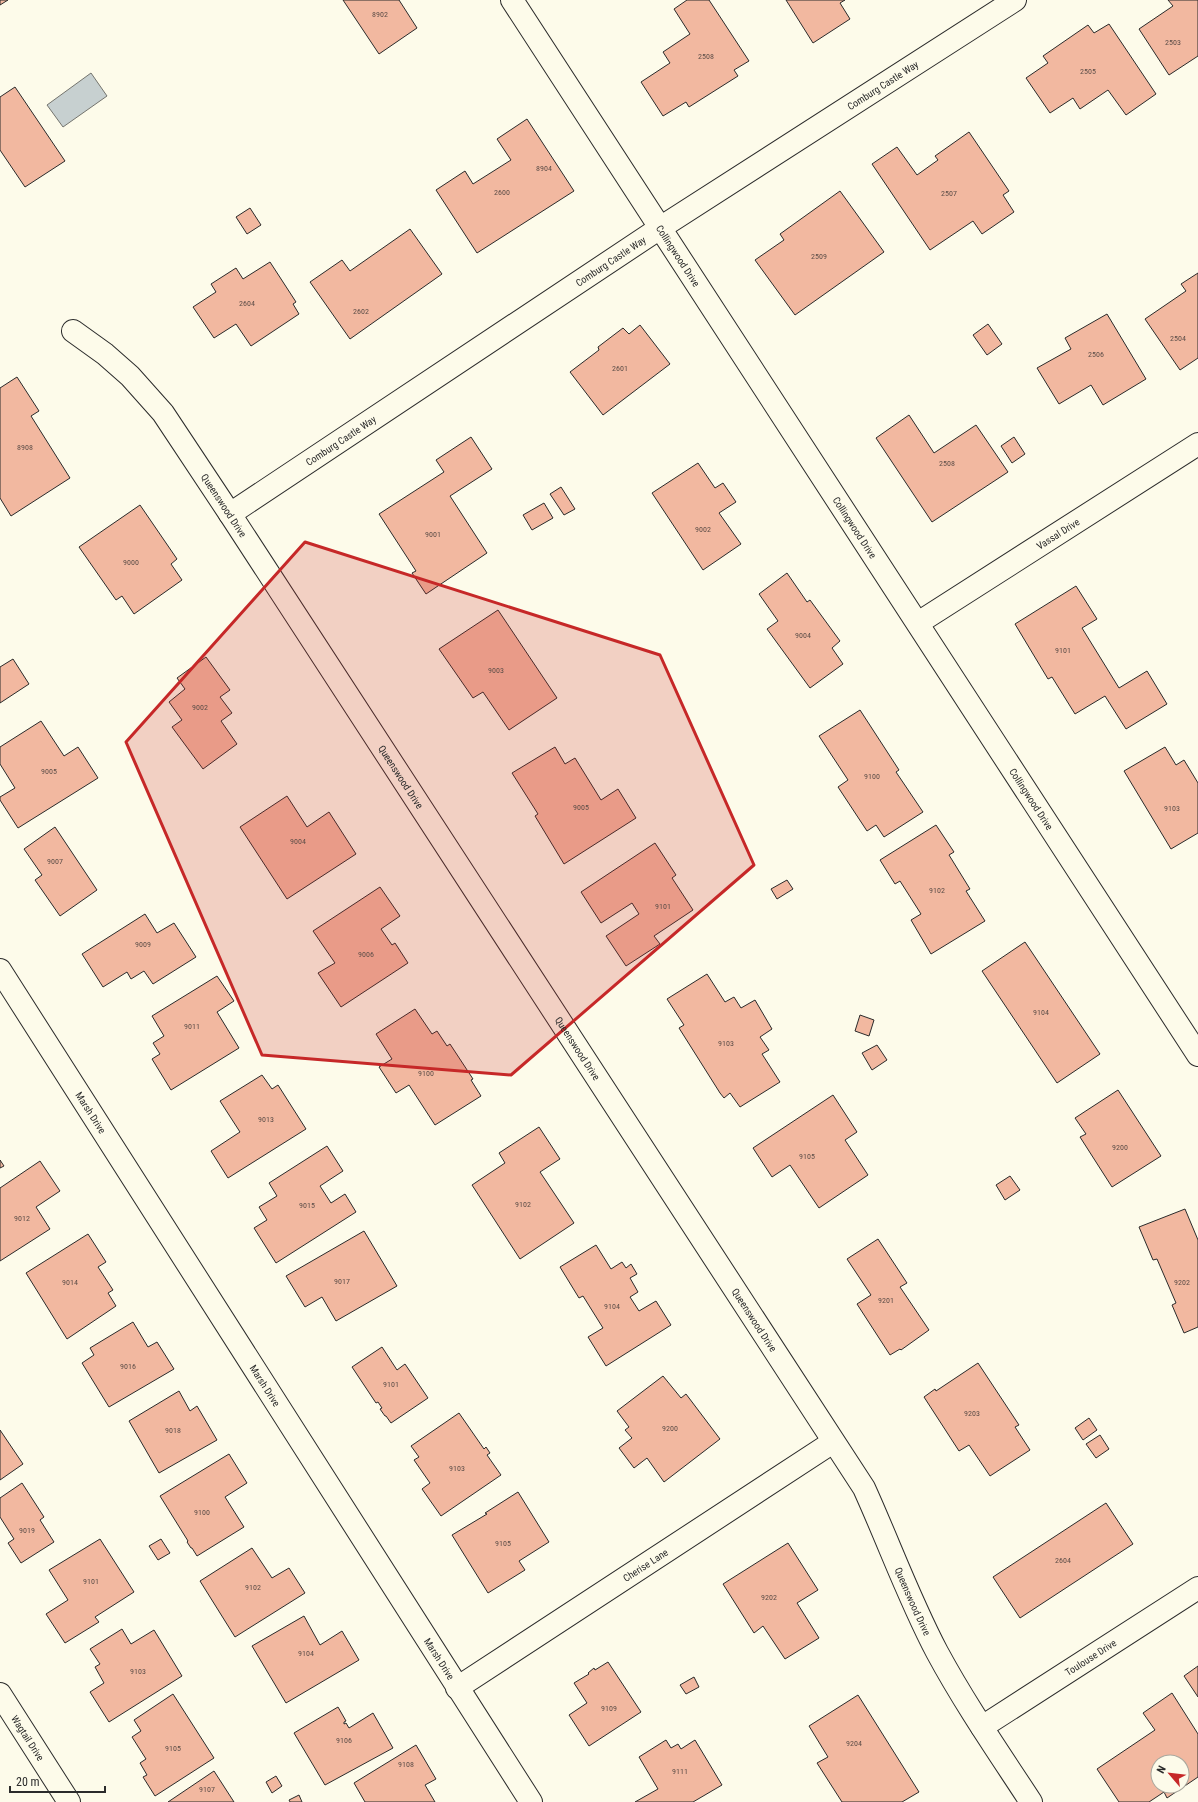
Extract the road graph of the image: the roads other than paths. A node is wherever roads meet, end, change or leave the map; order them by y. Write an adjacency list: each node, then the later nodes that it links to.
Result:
1 (512, 0): 3 (street, Collingwood Drive)
2 (1015, 0): 3 (street, Comburg Castle Way)
3 (660, 228): 6 (street, Comburg Castle Way); 7 (street, Collingwood Drive)
4 (72, 331): 6 (street, Queenswood Drive)
5 (1198, 444): 7 (street, Vassal Drive)
6 (230, 514): 10 (street, Queenswood Drive)
7 (918, 623): 9 (street, Collingwood Drive)
8 (0, 970): 12 (street, Marsh Drive)
9 (1198, 1055)
10 (833, 1442): 12 (street, Cherise Lane); 14 (street, Queenswood Drive)
11 (1198, 1588): 14 (street, Toulouse Drive)
12 (458, 1688): 16 (street, Marsh Drive)
13 (0, 1694): 15 (street, Wagtail Drive)
14 (982, 1727): 17 (street, Queenswood Drive)
15 (69, 1802)
16 (531, 1802)
17 (1031, 1802)

